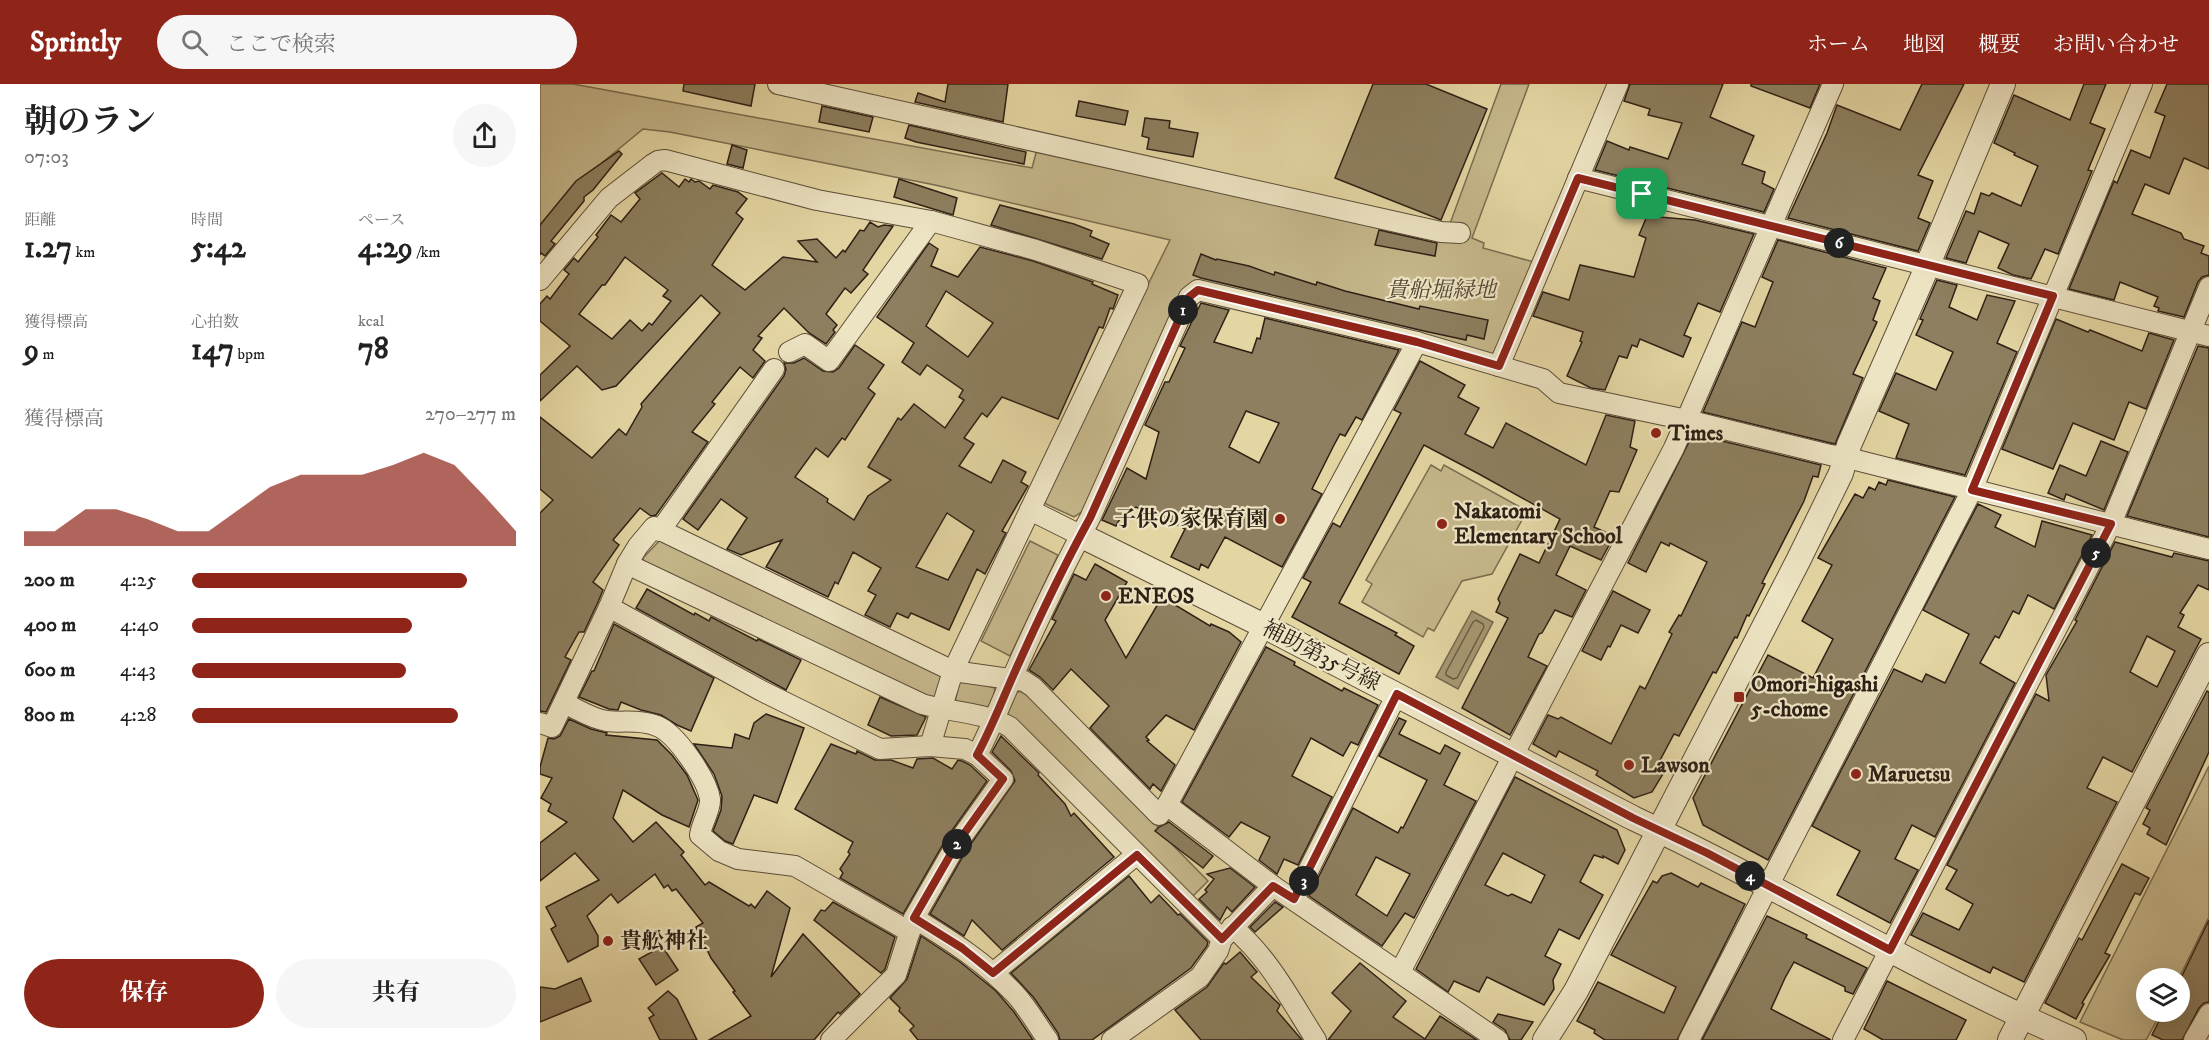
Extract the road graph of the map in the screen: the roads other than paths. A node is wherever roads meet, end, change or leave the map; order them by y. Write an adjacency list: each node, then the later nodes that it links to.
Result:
1 (778, 84): 9 (street)
2 (1618, 84): 6 (street)
3 (1833, 84): 8 (street)
4 (2003, 84): 10 (street)
5 (2142, 84): 13 (street)
6 (1578, 178): 8 (street); 17 (street)
7 (931, 221): 11 (street); 16 (street); 22 (street)
8 (1771, 225): 10 (street); 19 (street)
9 (1460, 233)
10 (1928, 266): 13 (street); 20 (street)
11 (540, 279)
12 (2209, 287): 14 (street)
13 (2053, 296): 14 (street); 21 (street)
14 (2200, 333): 23 (street)
15 (1417, 342): 17 (street); 25 (street); 29 (street)
16 (789, 352)
17 (1499, 366): 19 (street)
18 (774, 369): 24 (street)
19 (1687, 420): 20 (street); 40 (street)
20 (1844, 457): 21 (street); 42 (street)
21 (1972, 490): 23 (street); 45 (street)
22 (1030, 510): 25 (street); 31 (street)
23 (2111, 524): 26 (street); 49 (street)
24 (660, 531): 27 (street); 31 (street)
25 (1080, 535): 29 (street, 補助第35号線); 32 (street)
26 (2209, 549)
27 (627, 564): 28 (street); 35 (street)
28 (609, 607): 34 (street); 38 (street)
29 (1264, 626): 33 (street, 補助第35号線); 41 (street)
30 (2209, 655): 53 (street)
31 (953, 671): 32 (street); 35 (street)
32 (1012, 678): 36 (street); 41 (street)
33 (1397, 694): 40 (street, 補助第35号線); 46 (street)
34 (564, 703): 37 (street); 47 (street)
35 (941, 710): 36 (street); 38 (street)
36 (996, 719): 39 (street); 43 (street)
37 (546, 725)
38 (930, 746): 39 (street)
39 (977, 755): 47 (street)
40 (1514, 755): 42 (street, 補助第35号線); 50 (street)
41 (1167, 806): 44 (street)
42 (1659, 830): 45 (street, 補助第35号線); 59 (street)
43 (1137, 855): 48 (street); 51 (street)
44 (1273, 886): 46 (street); 48 (street)
45 (1770, 886): 49 (street, 補助第35号線); 60 (street)
46 (1294, 899): 50 (street)
47 (912, 925): 51 (street); 54 (street)
48 (1227, 933): 56 (street); 57 (street)
49 (1890, 950): 53 (street, 補助第35号線); 61 (street)
50 (1400, 972): 58 (street)
51 (993, 973): 55 (street)
52 (2209, 1014): 64 (street)
53 (2022, 1017): 62 (street); 63 (street, 補助第35号線)
54 (831, 1040)
55 (1048, 1040)
56 (1113, 1040)
57 (1316, 1040)
58 (1498, 1040)
59 (1545, 1040)
60 (1689, 1040)
61 (1843, 1040)
62 (2010, 1040)
63 (2074, 1040)
64 (2194, 1040)

